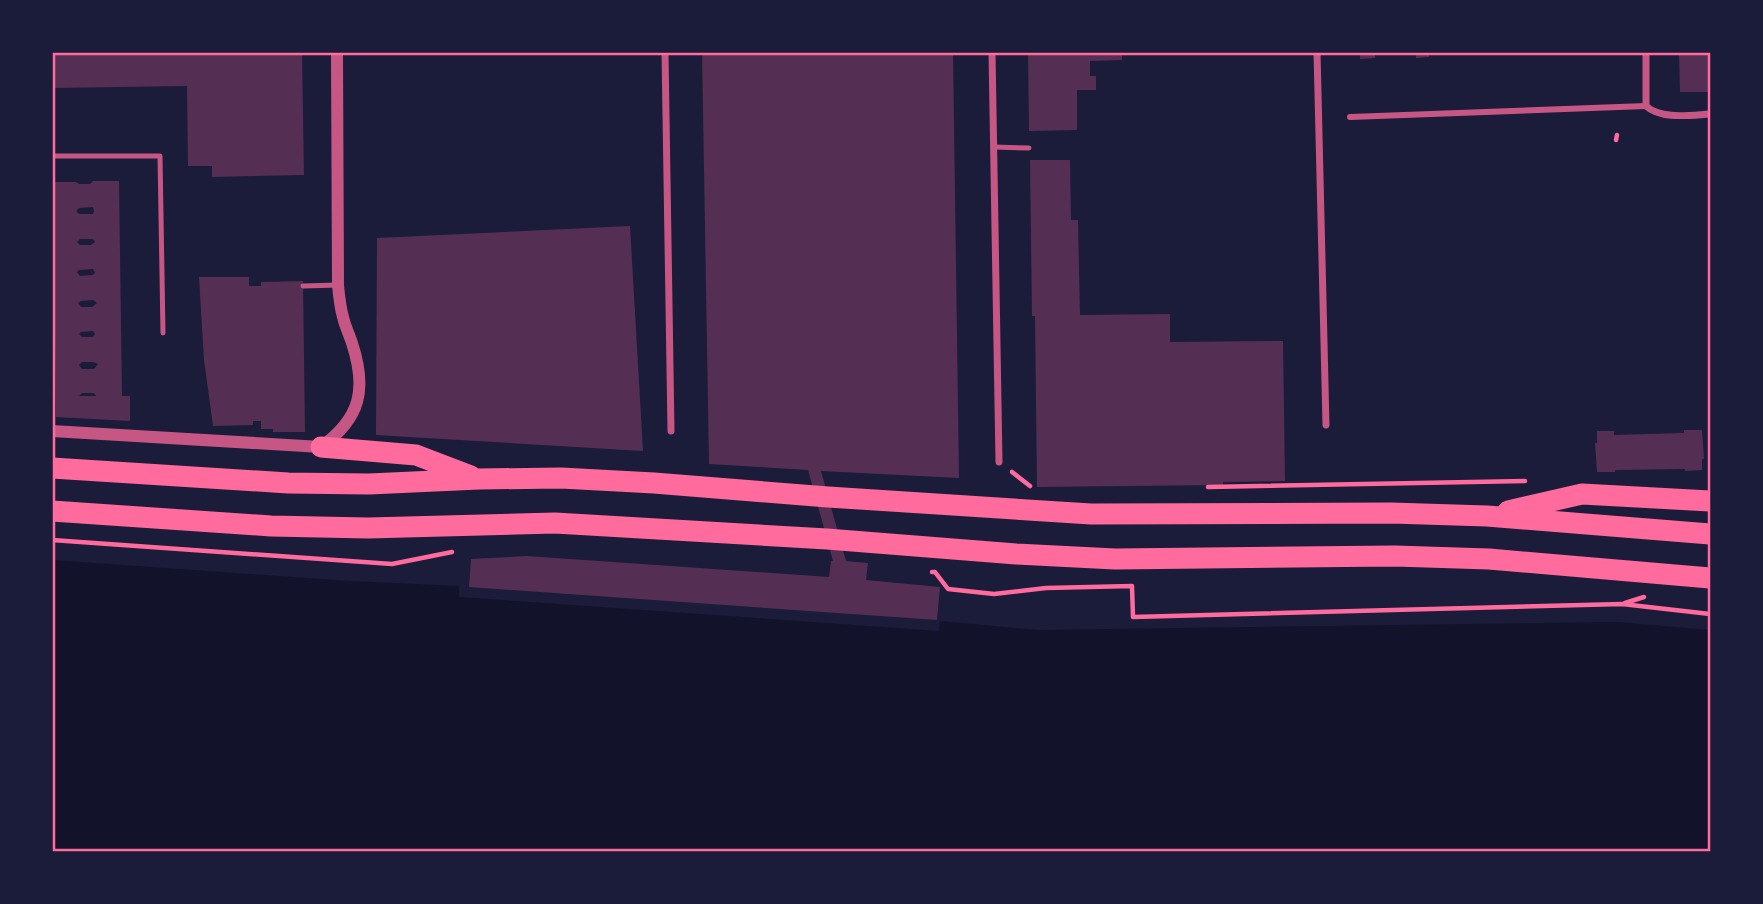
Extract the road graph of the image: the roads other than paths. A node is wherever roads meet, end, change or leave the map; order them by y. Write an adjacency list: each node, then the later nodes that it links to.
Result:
1 (337, 52): 12 (street)
2 (665, 52): 17 (street)
3 (992, 52): 9 (street)
4 (1317, 52): 15 (street)
5 (1646, 52): 6 (street)
6 (1646, 106): 7 (street); 8 (street)
7 (1710, 114)
8 (1350, 117)
9 (994, 147): 10 (lane); 19 (street)
10 (1029, 148)
11 (52, 156): 14 (lane)
12 (338, 285): 13 (lane); 18 (street)
13 (303, 286)
14 (163, 333)
15 (1326, 425)
16 (52, 431): 18 (street)
17 (671, 432)
18 (321, 447): 21 (highway)
19 (999, 462)
20 (52, 468): 21 (highway)
21 (479, 479): 24 (highway)
22 (1710, 501): 24 (highway)
23 (52, 511): 26 (highway)
24 (1487, 516): 25 (highway)
25 (1710, 534)
26 (1710, 578)

